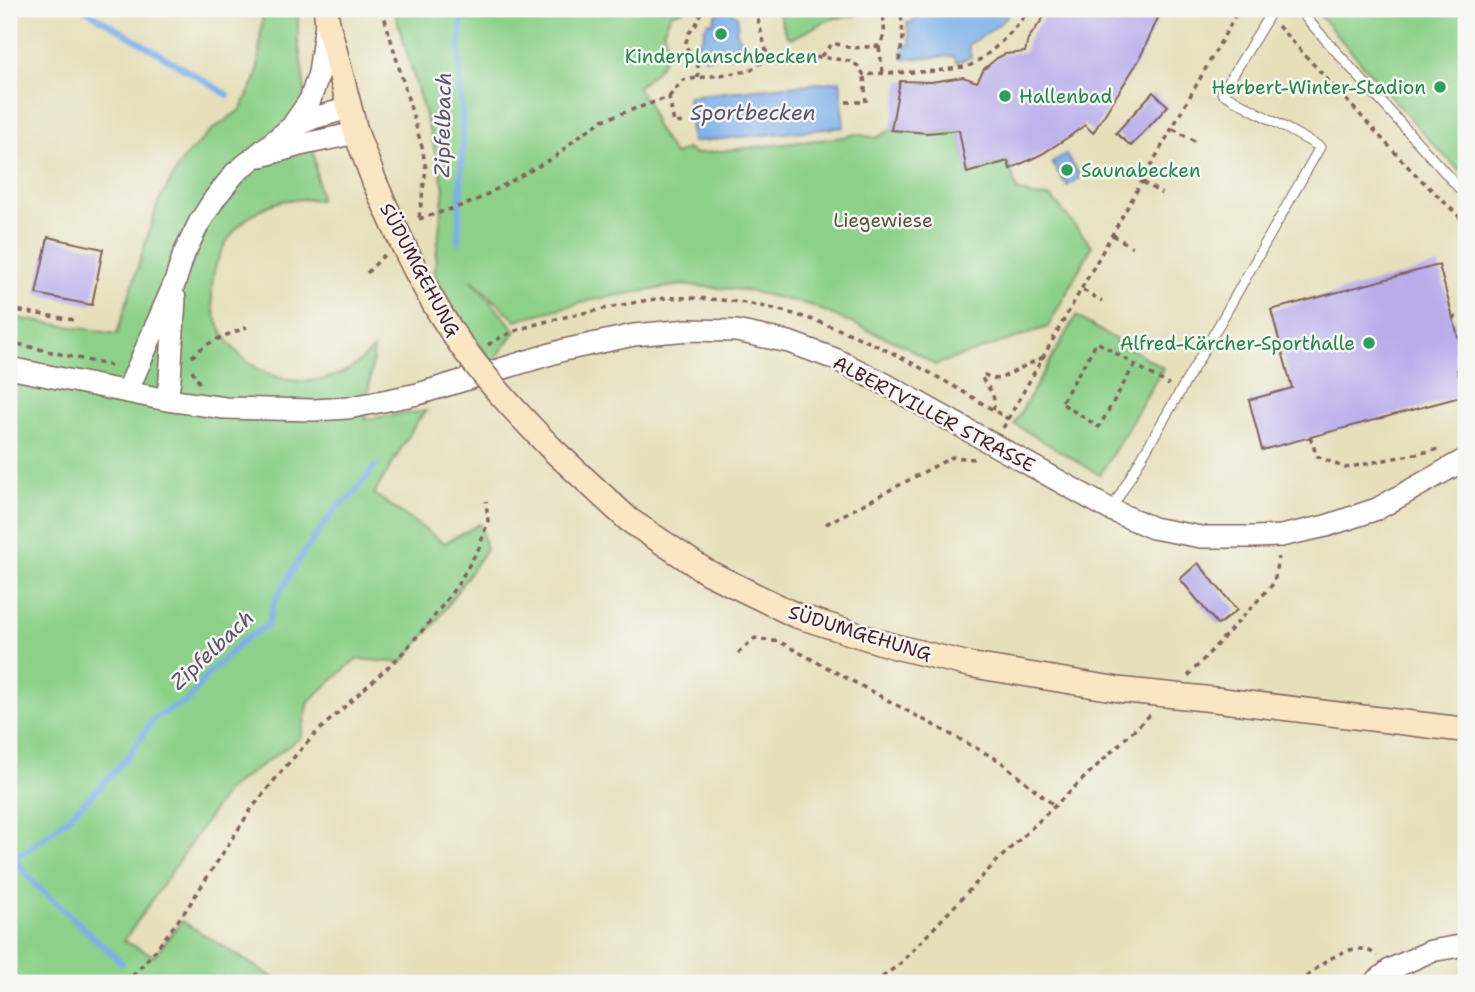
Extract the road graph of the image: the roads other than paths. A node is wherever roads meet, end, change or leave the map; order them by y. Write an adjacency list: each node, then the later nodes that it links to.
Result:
1 (1298, 9): 8 (lane)
2 (1271, 13): 14 (lane)
3 (326, 15): 4 (main road, SÜDUMGEHUNG); 5 (street)
4 (349, 108): 5 (street); 6 (main road, SÜDUMGEHUNG)
5 (289, 129): 7 (street)
6 (356, 133): 7 (street); 15 (main road, SÜDUMGEHUNG, bridge)
7 (253, 158): 9 (street)
8 (1466, 196)
9 (175, 282): 11 (street); 12 (street)
10 (9, 368): 11 (street, ALBERTVILLER STRASSE)
11 (127, 392): 12 (street, ALBERTVILLER STRASSE)
12 (167, 400): 14 (street, ALBERTVILLER STRASSE)
13 (1457, 453): 14 (street, ALBERTVILLER STRASSE)
14 (1111, 510)
15 (1466, 730)
16 (1466, 945): 17 (street)
17 (1374, 983)

